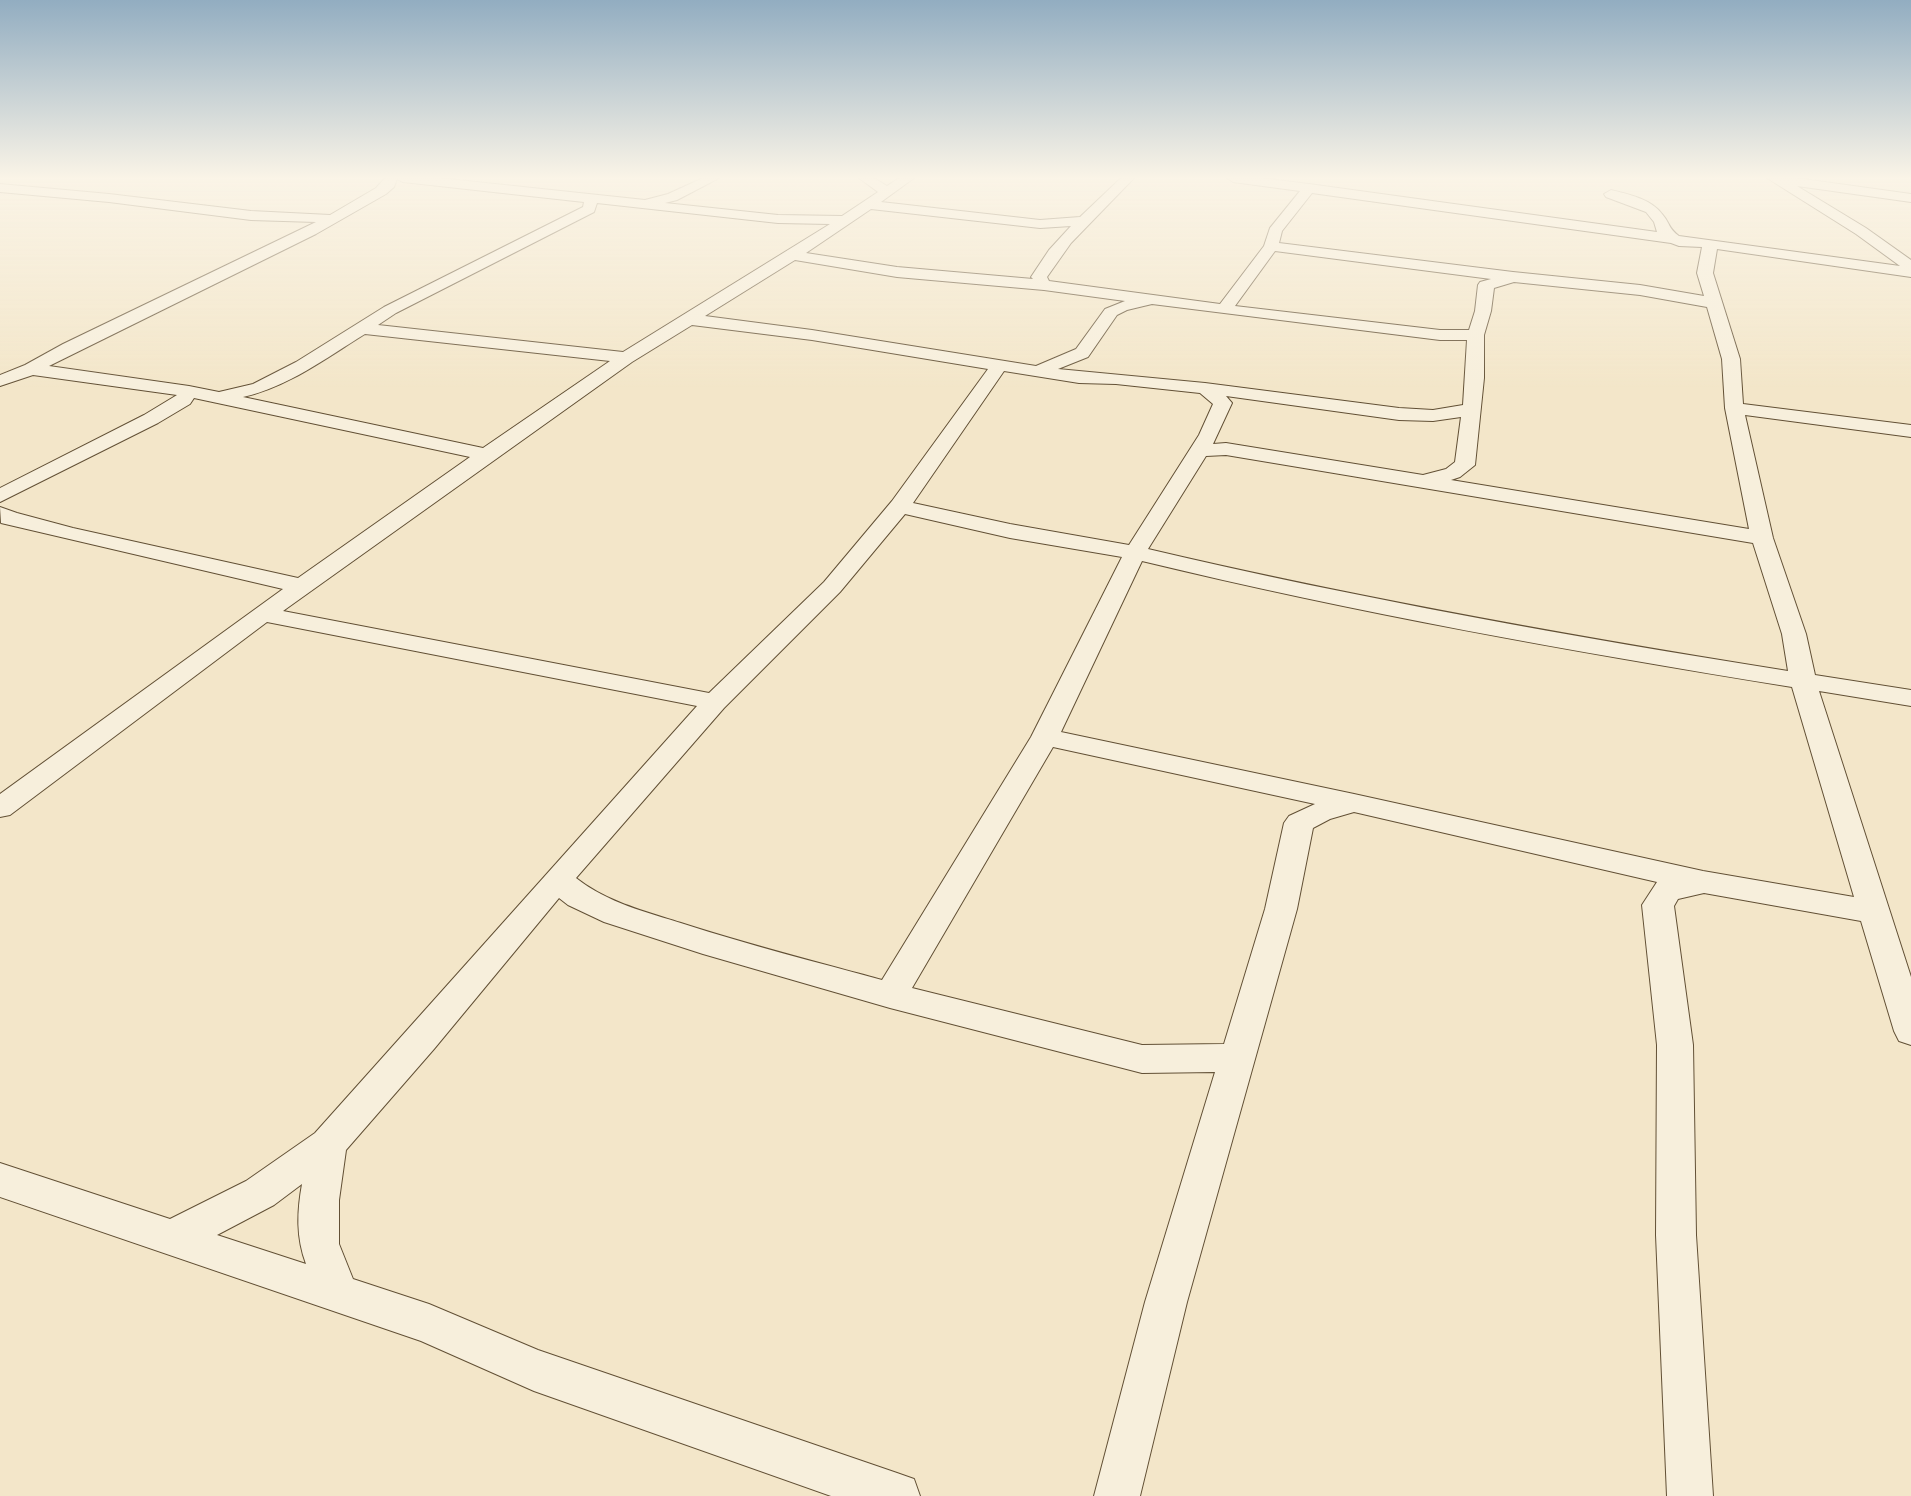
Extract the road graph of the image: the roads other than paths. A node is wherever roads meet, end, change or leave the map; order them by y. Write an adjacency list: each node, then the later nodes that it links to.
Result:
1 (276, 248): 26 (street)
2 (507, 248): 22 (street)
3 (803, 248): 10 (street)
4 (1060, 248): 15 (street)
5 (1270, 248): 19 (street)
6 (1286, 248): 12 (street)
7 (1710, 248): 18 (street)
8 (1724, 248): 13 (street)
9 (1887, 248): 11 (street)
10 (793, 255): 15 (street); 21 (street)
11 (1911, 267)
12 (1473, 271): 14 (street); 16 (street)
13 (1911, 272)
14 (1513, 277): 16 (street); 18 (street)
15 (1049, 285): 17 (street); 20 (street)
16 (1486, 285): 23 (street)
17 (1150, 300): 19 (street); 20 (street)
18 (1714, 303): 32 (street)
19 (1225, 309): 23 (street)
20 (1111, 312): 27 (street)
21 (686, 320): 24 (street); 25 (street)
22 (360, 328): 24 (street); 31 (street)
23 (1476, 335): 33 (street)
24 (626, 358): 38 (street)
25 (999, 365): 27 (street); 43 (street)
26 (31, 369): 28 (street); 30 (street)
27 (1039, 371): 29 (street)
28 (0, 381)
29 (1205, 388): 34 (street); 37 (street)
30 (189, 391): 31 (street); 42 (street)
31 (215, 396): 38 (street)
32 (1734, 408): 36 (street); 45 (street)
33 (1472, 409): 34 (street); 35 (street)
34 (1427, 417): 35 (street)
35 (1469, 430): 39 (street)
36 (1911, 431)
37 (1199, 451): 40 (street); 46 (street)
38 (486, 455): 47 (street)
39 (1465, 465): 40 (street); 41 (street)
40 (1425, 482): 41 (street)
41 (1504, 495): 45 (street)
42 (0, 496)
43 (900, 506): 46 (street); 51 (street)
44 (3, 516): 47 (street)
45 (1762, 538): 49 (street)
46 (1135, 553): 49 (street); 52 (street)
47 (303, 586): 48 (street)
48 (263, 614): 51 (street); 53 (street)
49 (1803, 681): 50 (street); 59 (street)
50 (1911, 698)
51 (715, 702): 57 (street)
52 (1045, 737): 55 (street); 60 (street)
53 (35, 783): 54 (street); 56 (street)
54 (0, 787)
55 (1354, 803): 58 (street); 62 (street)
56 (0, 808)
57 (557, 880): 60 (street); 63 (street)
58 (1703, 882): 59 (street); 69 (street)
59 (1875, 912): 61 (street)
60 (890, 994): 62 (street)
61 (1911, 1031)
62 (1238, 1058): 68 (street)
63 (328, 1144): 65 (street); 66 (street)
64 (0, 1180): 65 (street)
65 (172, 1238): 66 (street)
66 (338, 1294): 67 (street)
67 (892, 1495)
68 (1117, 1496)
69 (1690, 1496)

